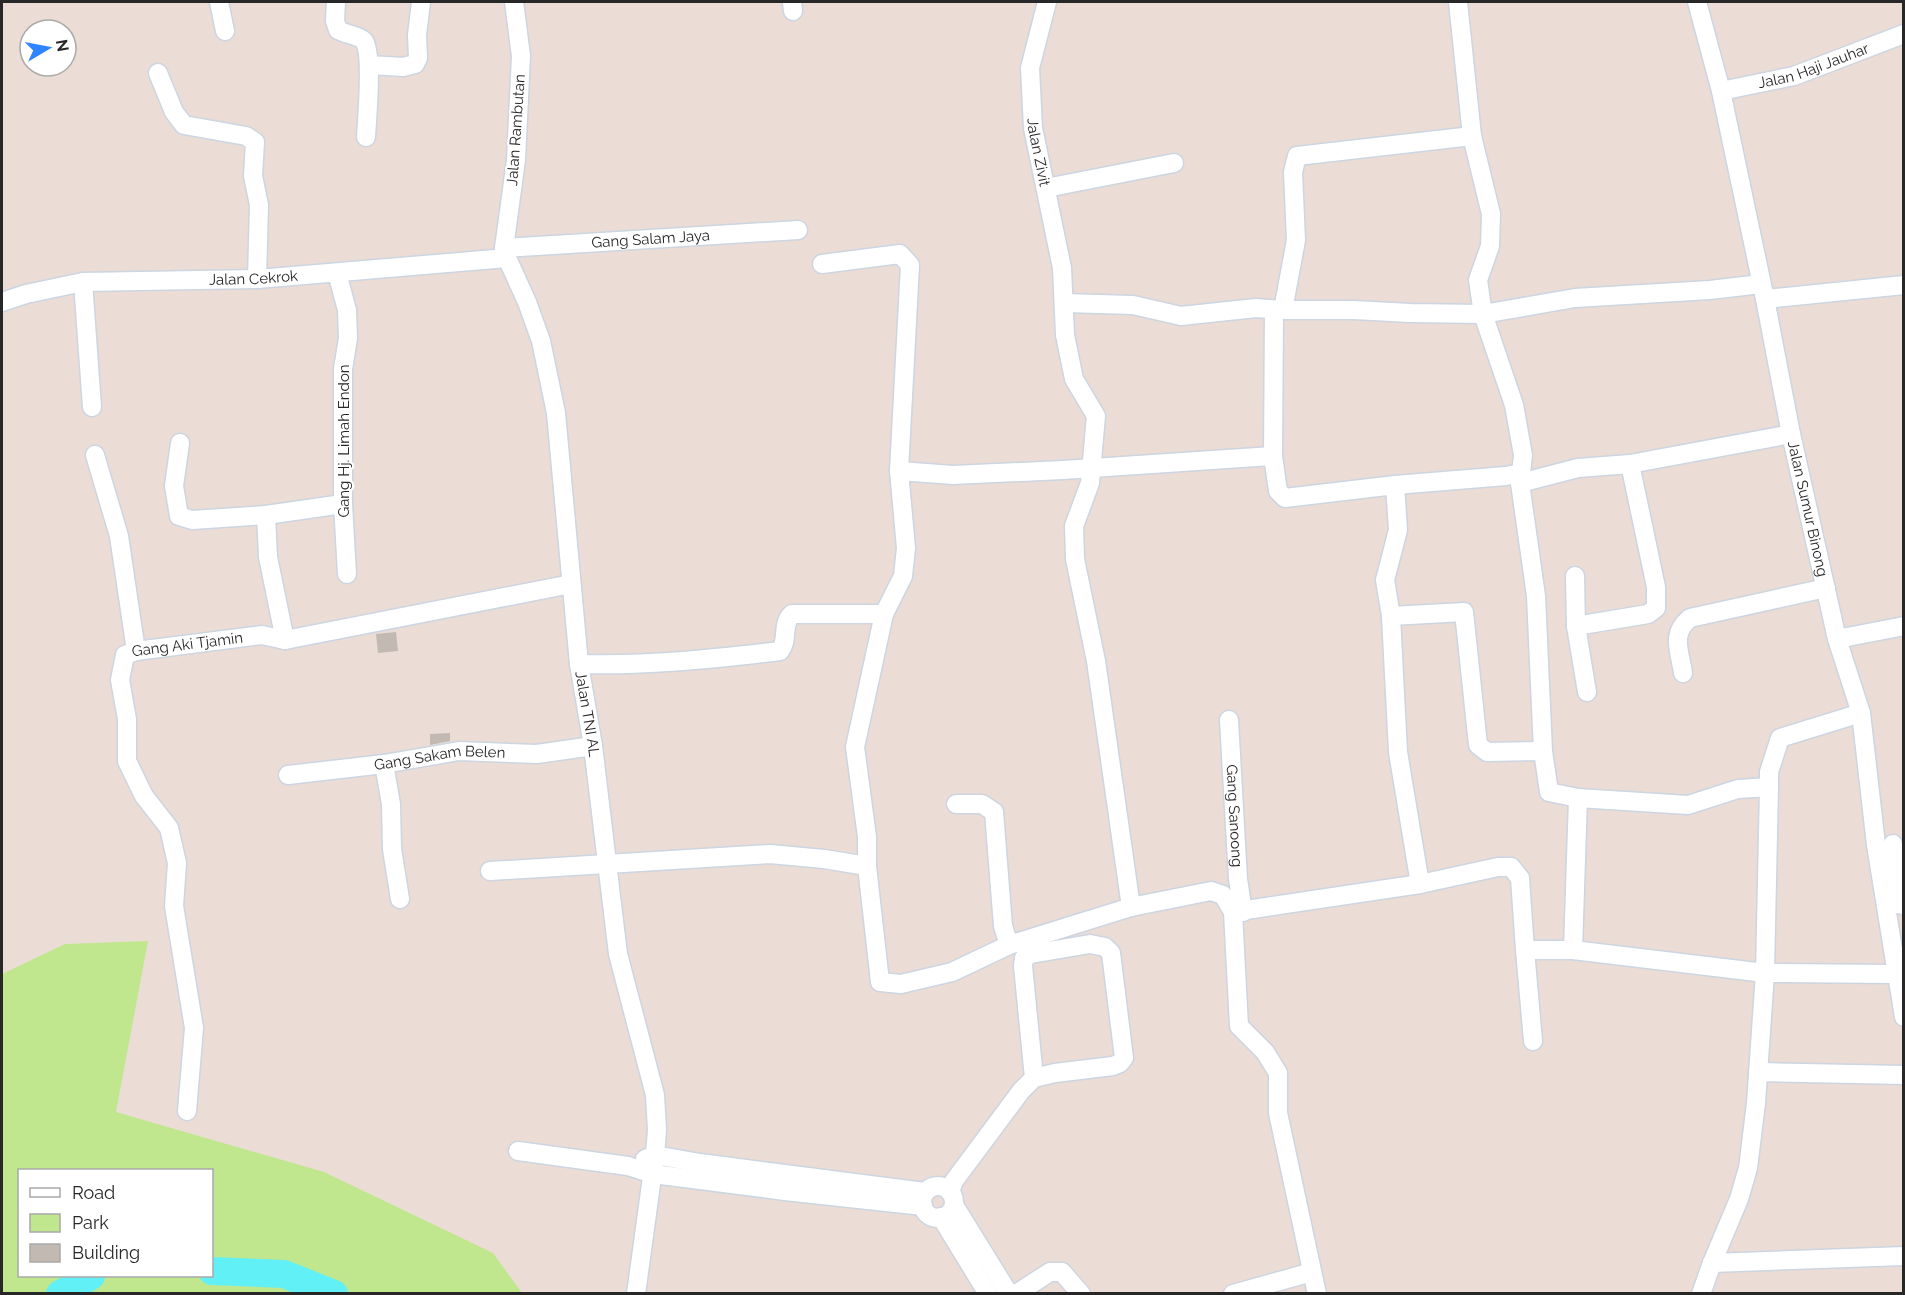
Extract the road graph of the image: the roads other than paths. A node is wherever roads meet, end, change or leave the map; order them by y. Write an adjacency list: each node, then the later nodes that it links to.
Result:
1 (219, 2): 8 (street)
2 (336, 2): 10 (street)
3 (421, 2): 10 (street)
4 (514, 2): 18 (street, Jalan Rambutan)
5 (1047, 2): 16 (street, Jalan Zivit)
6 (1458, 2): 13 (street)
7 (1697, 2): 12 (street, Jalan Sumur Binong)
8 (225, 31)
9 (1904, 34): 12 (street, Jalan Haji Jauhar)
10 (369, 65): 14 (street)
11 (158, 73): 21 (street)
12 (1721, 91): 24 (street, Jalan Sumur Binong)
13 (1472, 136): 27 (street); 28 (street)
14 (366, 137)
15 (1174, 163): 16 (street)
16 (1046, 188): 26 (street, Jalan Zivit)
17 (798, 230): 18 (street, Gang Salam Jaya)
18 (505, 253): 20 (street, Jalan Cekrok); 43 (street, Jalan TNI AL)
19 (822, 264): 36 (street)
20 (337, 273): 21 (street, Jalan Cekrok); 39 (street, Gang Hj. Limah Endon)
21 (257, 279): 22 (street, Jalan Cekrok)
22 (83, 282): 25 (street, Jalan Cekrok); 29 (street)
23 (1904, 285): 24 (street)
24 (1763, 292): 28 (street); 30 (street, Jalan Sumur Binong)
25 (2, 302)
26 (1064, 303): 27 (street); 35 (street, Jalan Zivit)
27 (1279, 310): 28 (street); 33 (street)
28 (1483, 314): 37 (street)
29 (92, 407)
30 (1791, 434): 34 (street); 44 (street, Jalan Sumur Binong)
31 (180, 443): 40 (street)
32 (95, 454): 51 (street)
33 (1273, 456): 35 (street); 38 (street)
34 (1630, 464): 37 (street); 47 (street)
35 (1090, 467): 36 (street); 71 (street, Jalan Zivit)
36 (899, 471): 45 (street)
37 (1520, 478): 38 (street); 58 (street)
38 (1395, 485): 46 (street)
39 (342, 504): 40 (street); 41 (street, Gang Hj. Limah Endon)
40 (266, 515): 50 (street)
41 (347, 573)
42 (1575, 576): 47 (street)
43 (571, 584): 50 (street, Gang Aki Tjamin); 52 (street, Jalan TNI AL)
44 (1826, 588): 49 (street, Jalan Sumur Binong); 53 (street)
45 (884, 614): 52 (street); 66 (street)
46 (1392, 616): 58 (street); 68 (street)
47 (1576, 626): 54 (street)
48 (1904, 626): 49 (street)
49 (1837, 639): 55 (street, Jalan Sumur Binong)
50 (285, 640): 51 (street, Gang Aki Tjamin)
51 (136, 651): 83 (street, Gang Aki Tjamin)
52 (579, 664): 57 (street, Jalan TNI AL)
53 (1683, 673)
54 (1587, 692)
55 (1861, 713): 61 (street); 64 (street, Jalan Sumur Binong)
56 (1229, 720): 72 (street, Gang Sanoong)
57 (592, 746): 59 (street, Gang Sakam Belen); 65 (street, Jalan TNI AL)
58 (1543, 751): 62 (street)
59 (384, 764): 60 (street, Gang Sakam Belen); 69 (street)
60 (288, 775)
61 (1769, 787): 62 (street); 76 (street)
62 (1578, 798): 75 (street)
63 (956, 804): 73 (street)
64 (1888, 848): 70 (street); 77 (street, Jalan Sumur Binong)
65 (606, 864): 66 (street); 67 (street); 85 (street, Jalan TNI AL)
66 (867, 866): 73 (street)
67 (490, 871)
68 (1420, 884): 72 (street); 74 (street)
69 (400, 899)
70 (1904, 905)
71 (1131, 907): 72 (street); 73 (street)
72 (1238, 912): 90 (street, Gang Sanoong)
73 (1009, 945)
74 (1525, 950): 75 (street); 79 (street)
75 (1573, 950): 76 (street)
76 (1765, 973): 77 (street); 80 (street)
77 (1896, 974): 78 (street, Jalan Sumur Binong)
78 (1904, 1017)
79 (1533, 1041)
80 (1758, 1072): 81 (street); 89 (street)
81 (1904, 1075)
82 (1034, 1078): 82 (street); 86 (street)
83 (187, 1111)
84 (518, 1151): 85 (street)
85 (654, 1164): 87 (street); 91 (street, Jalan TNI AL)
86 (949, 1196): 87 (street); 87 (street); 92 (street); 93 (street)
87 (924, 1199)
88 (1904, 1256): 89 (street)
89 (1712, 1263): 98 (street)
90 (1312, 1272): 96 (street); 97 (street, Gang Sanoong)
91 (636, 1293)
92 (988, 1293)
93 (1009, 1293)
94 (1016, 1293): 95 (street)
95 (1081, 1293)
96 (1233, 1293)
97 (1317, 1293)
98 (1701, 1293)

